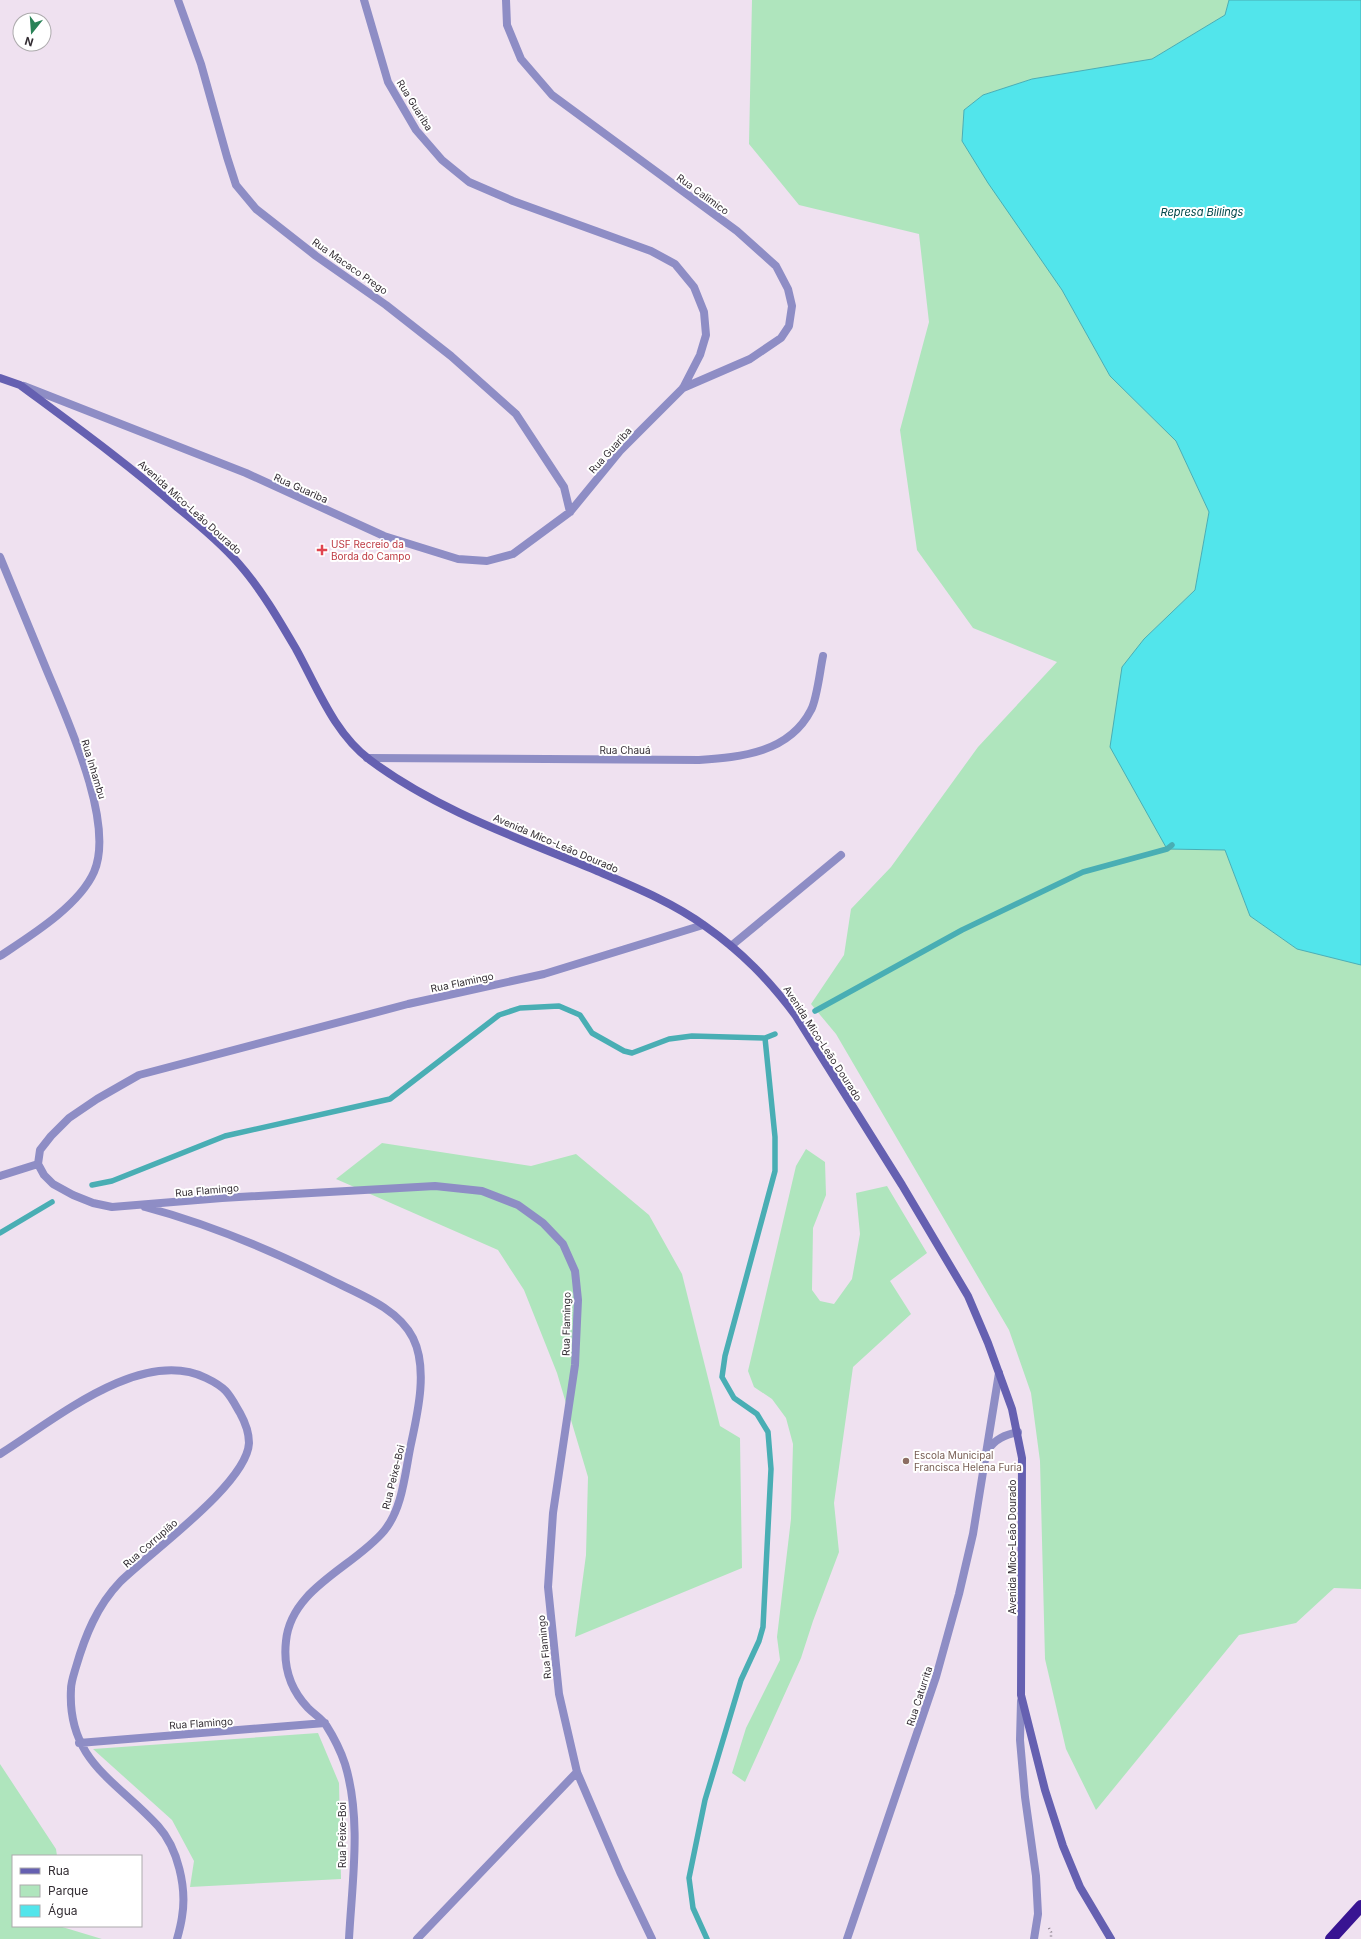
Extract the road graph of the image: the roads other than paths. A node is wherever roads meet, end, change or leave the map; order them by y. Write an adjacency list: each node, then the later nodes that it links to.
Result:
1 (178, 0): 7 (street, Rua Macaco Prego)
2 (364, 0): 6 (street, Rua Guariba)
3 (506, 0): 6 (street, Rua Calimico)
4 (0, 378): 5 (street, Avenida Mico-Leão Dourado)
5 (20, 385): 7 (street, Rua Guariba); 10 (street, Avenida Mico-Leão Dourado)
6 (683, 388): 7 (street, Rua Guariba)
7 (570, 512)
8 (0, 557): 14 (street, Rua Inhambu)
9 (823, 656): 10 (street, Rua Chauá)
10 (367, 758): 12 (street, Avenida Mico-Leão Dourado)
11 (841, 855): 13 (street)
12 (703, 925): 13 (street, Avenida Mico-Leão Dourado); 15 (street, Rua Flamingo)
13 (730, 946): 18 (street, Avenida Mico-Leão Dourado)
14 (0, 956)
15 (38, 1164): 16 (street); 17 (street, Rua Flamingo)
16 (0, 1176)
17 (140, 1206): 23 (street, Rua Peixe-Boi); 25 (street, Rua Flamingo)
18 (999, 1373): 19 (street, Avenida Mico-Leão Dourado); 20 (street, Rua Caturrita)
19 (1018, 1432): 20 (street); 22 (street, Avenida Mico-Leão Dourado)
20 (986, 1453): 31 (street, Rua Caturrita)
21 (0, 1454): 24 (street, Rua Corrupião)
22 (1022, 1695): 32 (street); 33 (street, Avenida Mico-Leão Dourado)
23 (325, 1723): 24 (street, Rua Flamingo); 28 (street, Rua Peixe-Boi)
24 (79, 1742): 27 (street, Rua Corrupião)
25 (577, 1772): 29 (street); 30 (street, Rua Flamingo)
26 (1361, 1906): 34 (highway)
27 (177, 1939)
28 (349, 1939)
29 (417, 1939)
30 (652, 1939)
31 (847, 1939)
32 (1034, 1939)
33 (1111, 1939)
34 (1331, 1939)

